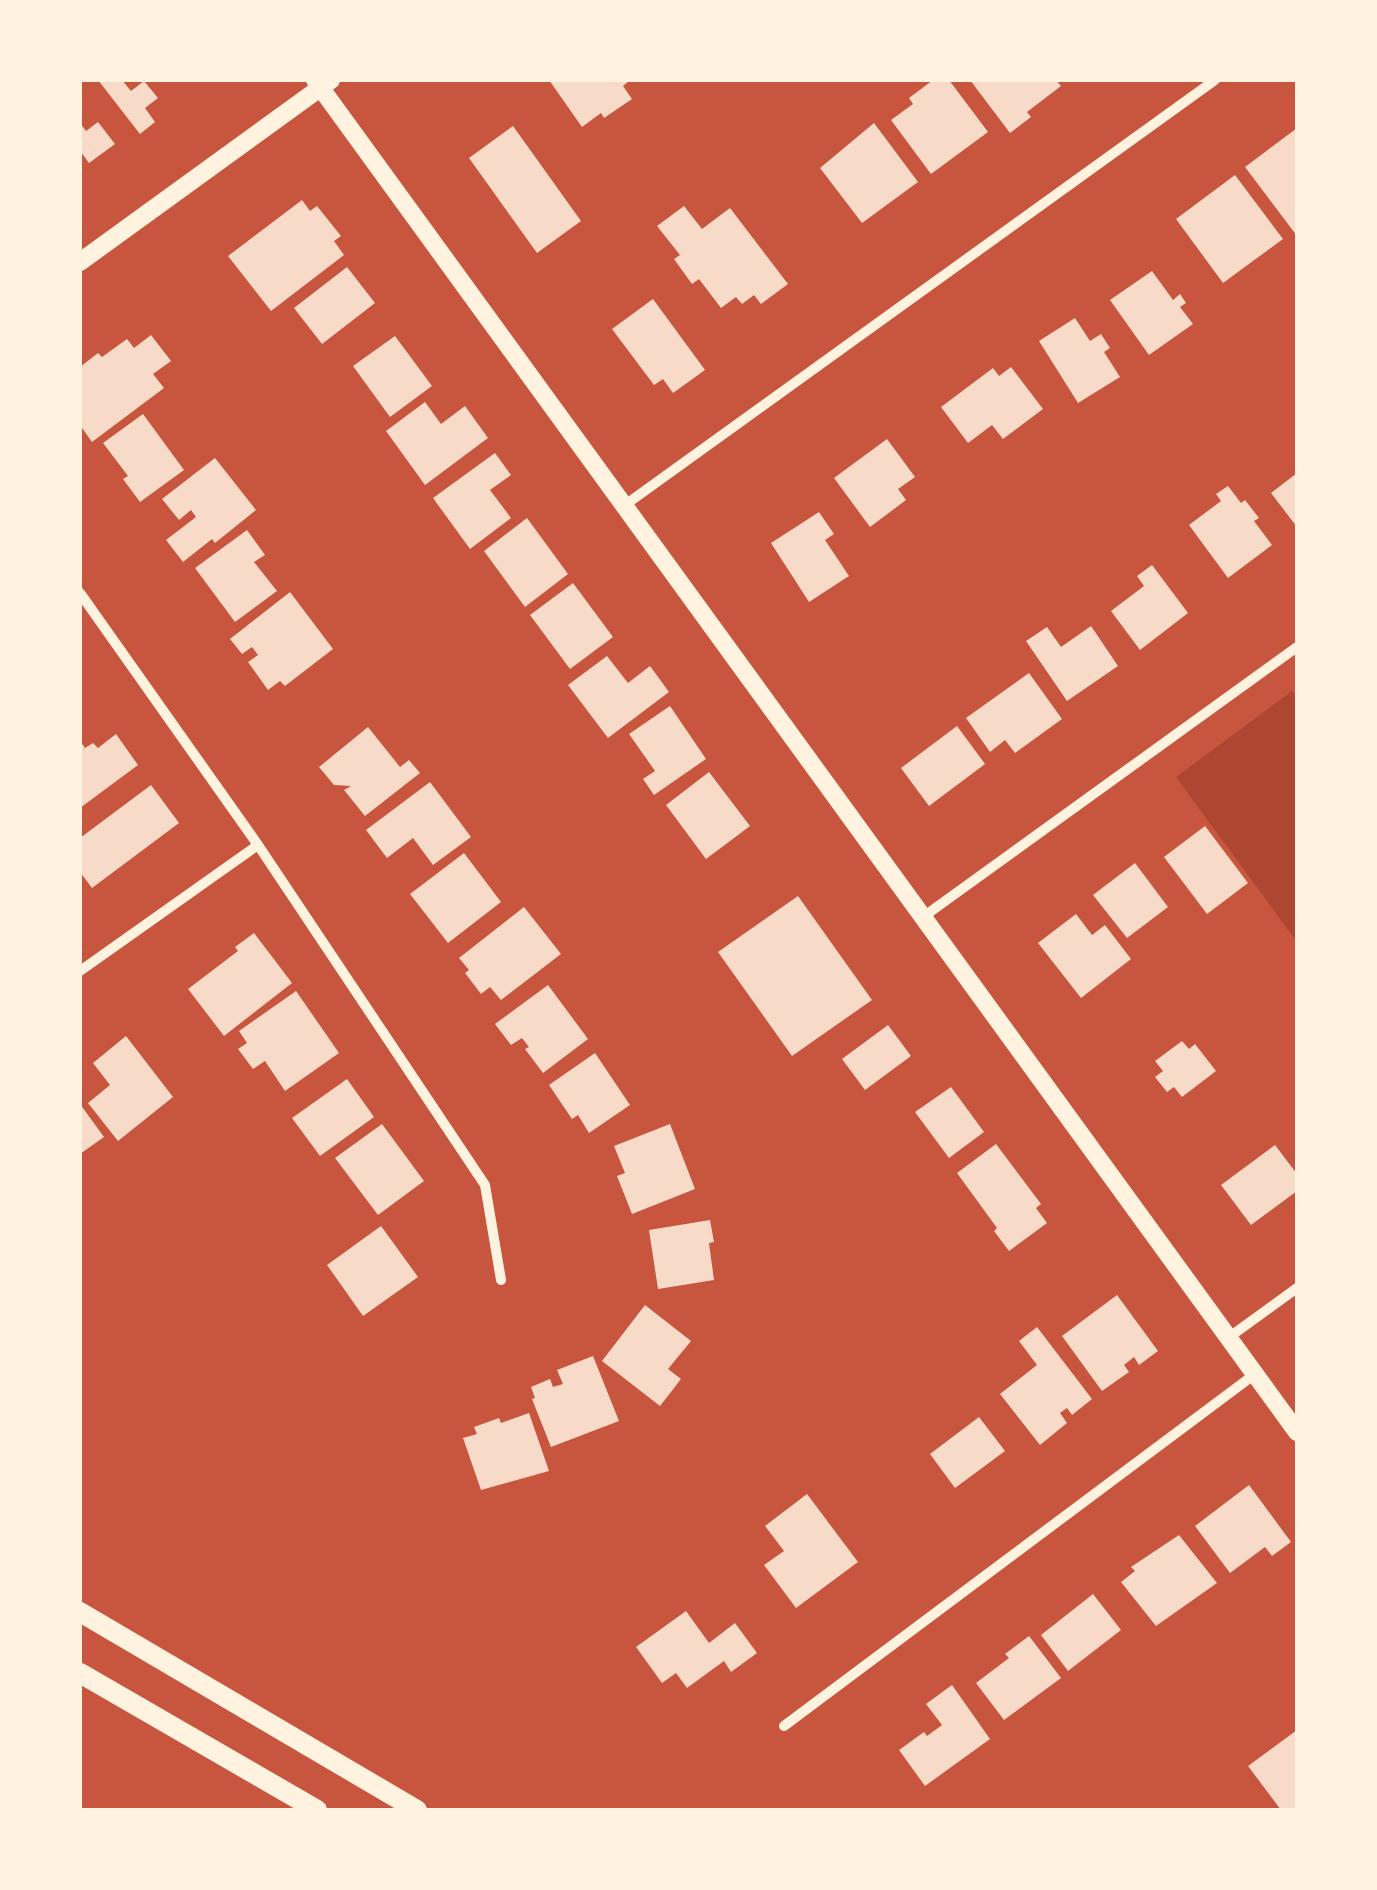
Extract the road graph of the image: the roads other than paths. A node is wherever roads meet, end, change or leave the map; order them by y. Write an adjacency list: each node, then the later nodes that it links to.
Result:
1 (1215, 80): 4 (street)
2 (322, 83): 3 (street); 4 (street)
3 (80, 262)
4 (624, 505): 8 (street)
5 (80, 594): 7 (street)
6 (1297, 647): 8 (street)
7 (258, 845): 9 (street); 10 (street)
8 (923, 917): 12 (street)
9 (80, 971)
10 (502, 1280)
11 (1297, 1288): 12 (street)
12 (1228, 1338): 13 (street)
13 (1255, 1374): 14 (street); 17 (street)
14 (1297, 1432)
15 (80, 1612): 19 (main road)
16 (80, 1673): 18 (main road)
17 (784, 1726)
18 (316, 1810)
19 (417, 1810)

